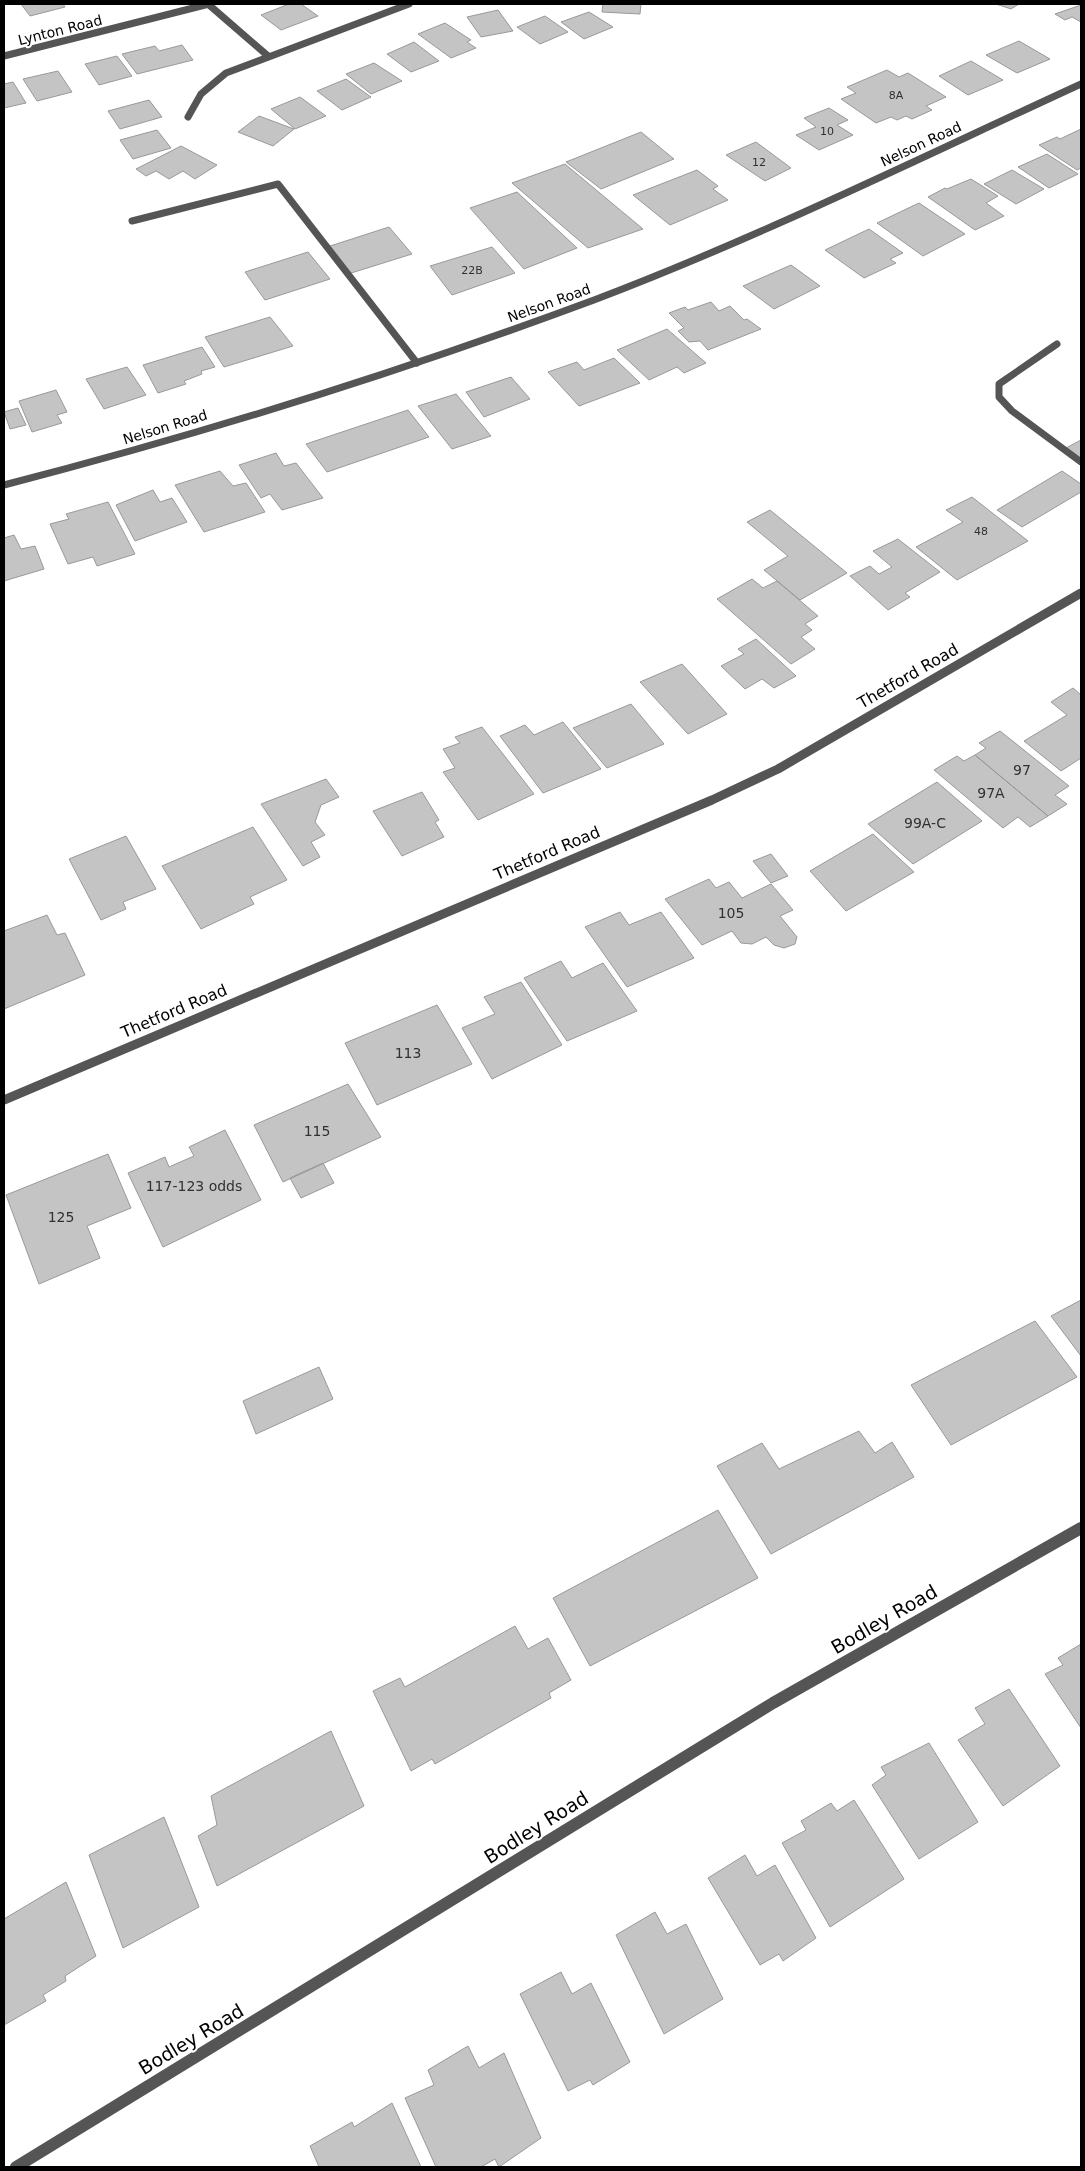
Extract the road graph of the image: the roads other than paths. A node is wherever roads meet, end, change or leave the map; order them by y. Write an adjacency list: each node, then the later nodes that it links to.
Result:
1 (209, 4): 3 (street, Lynton Road); 4 (street)
2 (409, 4): 4 (street)
3 (4, 56)
4 (268, 56): 6 (street)
5 (1081, 84): 9 (street, Nelson Road)
6 (188, 117)
7 (132, 221): 9 (street)
8 (1057, 344): 10 (street)
9 (417, 363): 11 (street, Nelson Road)
10 (1081, 462)
11 (4, 485)
12 (1081, 593): 13 (street, Thetford Road)
13 (4, 1100)
14 (1081, 1528): 15 (street, Bodley Road)
15 (16, 2167)

